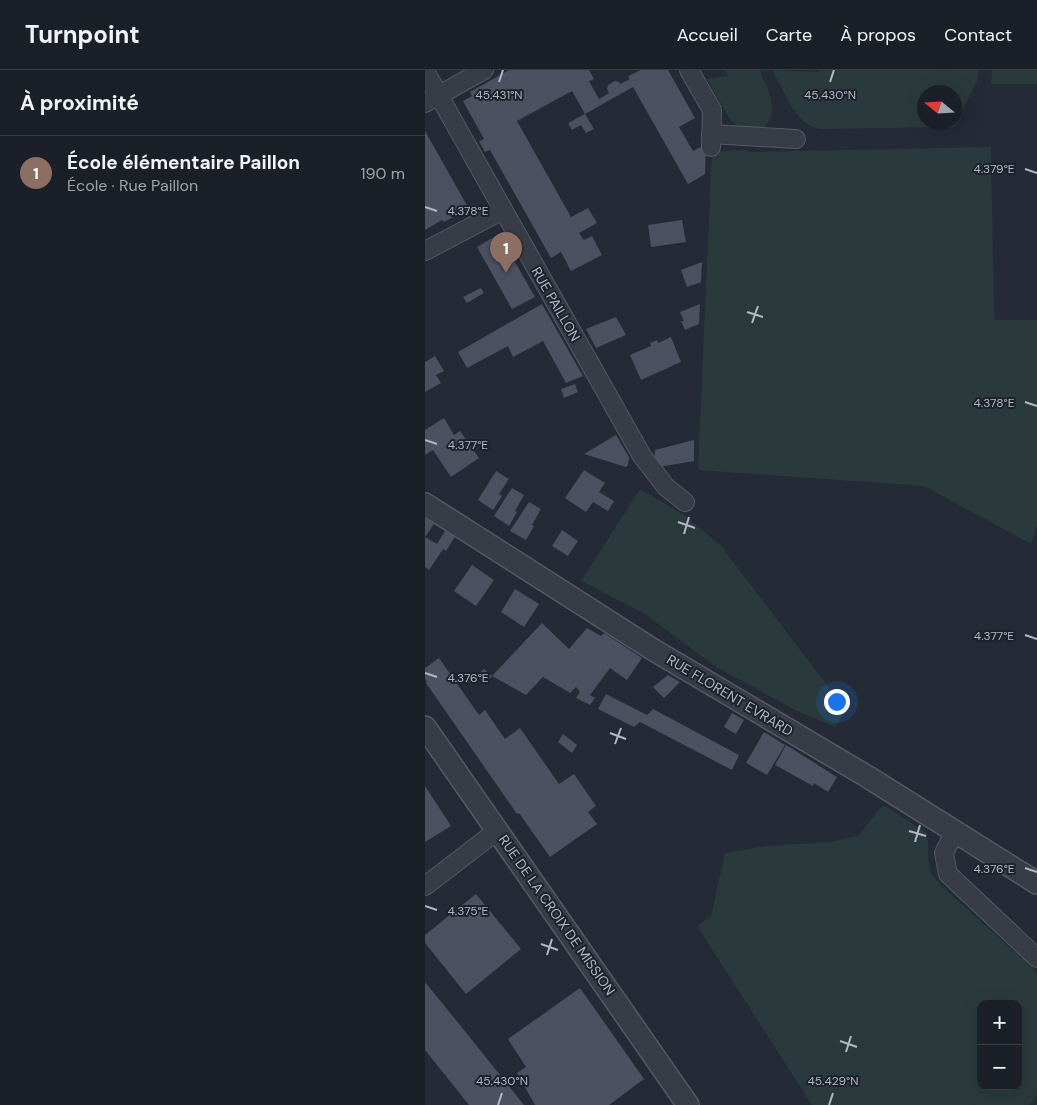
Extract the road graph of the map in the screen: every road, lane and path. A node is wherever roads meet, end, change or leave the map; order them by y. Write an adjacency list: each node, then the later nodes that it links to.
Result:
1 (484, 70): 4 (street)
2 (689, 70): 5 (street)
3 (425, 71): 4 (street, RUE PAILLON)
4 (432, 100): 6 (street, RUE PAILLON)
5 (796, 138)
6 (503, 210): 7 (street); 8 (street, RUE PAILLON)
7 (425, 251)
8 (685, 502)
9 (425, 504): 12 (street, RUE FLORENT EVRARD)
10 (425, 726): 11 (street, RUE DE LA CROIX DE MISSION)
11 (498, 830): 14 (street); 16 (street, RUE DE LA CROIX DE MISSION)
12 (955, 831): 13 (street, RUE FLORENT EVRARD); 15 (street)
13 (1037, 883)
14 (425, 886)
15 (1037, 958)
16 (688, 1105)

